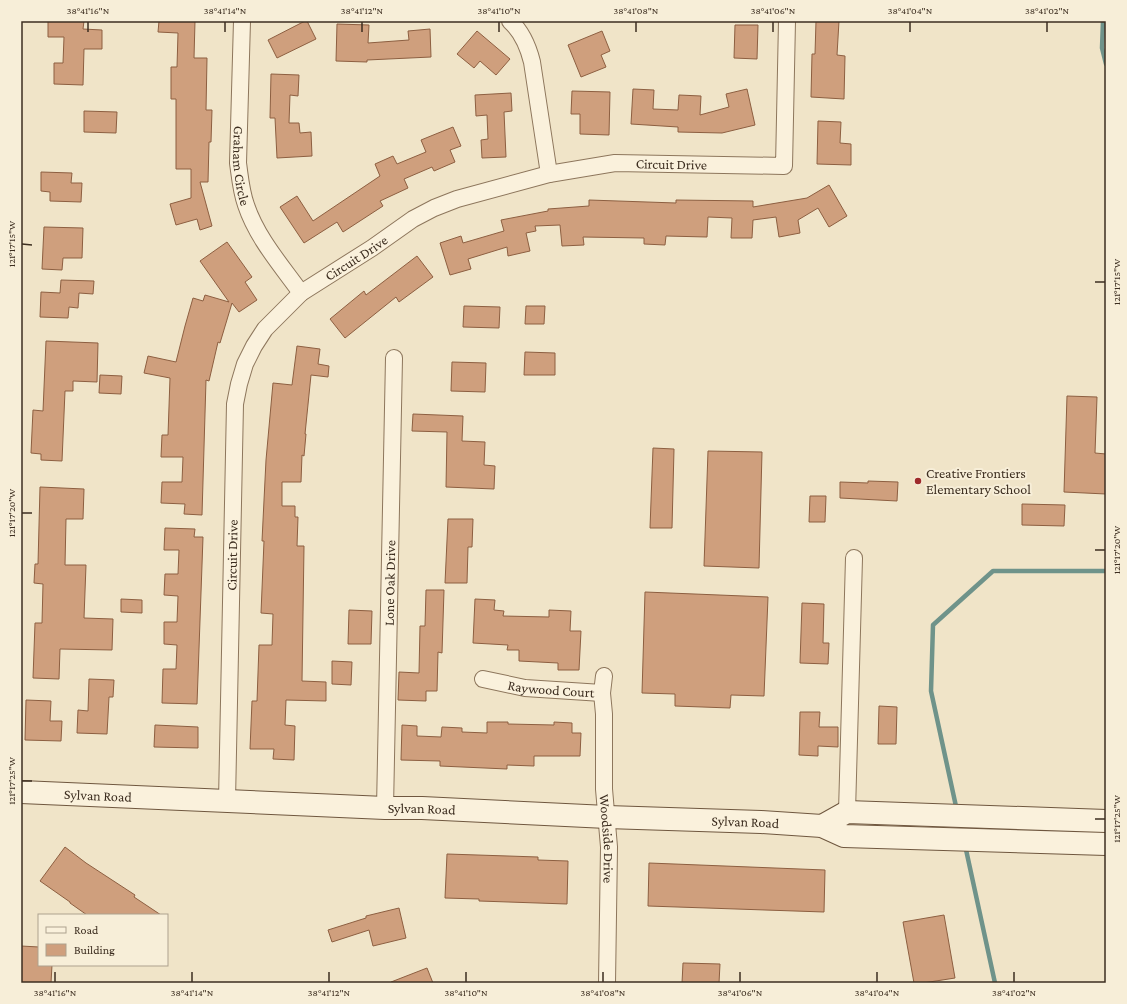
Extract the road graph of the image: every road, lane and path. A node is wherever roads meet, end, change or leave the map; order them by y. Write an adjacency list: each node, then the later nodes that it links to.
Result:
1 (242, 21): 5 (street, Graham Circle)
2 (510, 21): 4 (street)
3 (787, 21): 4 (street, Circuit Drive)
4 (549, 174): 5 (street, Circuit Drive)
5 (301, 293): 12 (street, Circuit Drive)
6 (394, 358): 13 (street, Lone Oak Drive)
7 (854, 558): 14 (street)
8 (604, 676): 10 (street, Raywood Court)
9 (483, 679): 10 (street, Raywood Court)
10 (602, 694): 15 (street, Woodside Drive)
11 (21, 792): 12 (main road, Sylvan Road)
12 (227, 801): 13 (main road, Sylvan Road)
13 (385, 808): 15 (main road, Sylvan Road)
14 (847, 812): 16 (main road); 17 (main road)
15 (607, 817): 17 (main road, Sylvan Road); 19 (street, Woodside Drive)
16 (1106, 821)
17 (822, 826): 18 (main road, Sylvan Road)
18 (1106, 844)
19 (607, 983)

